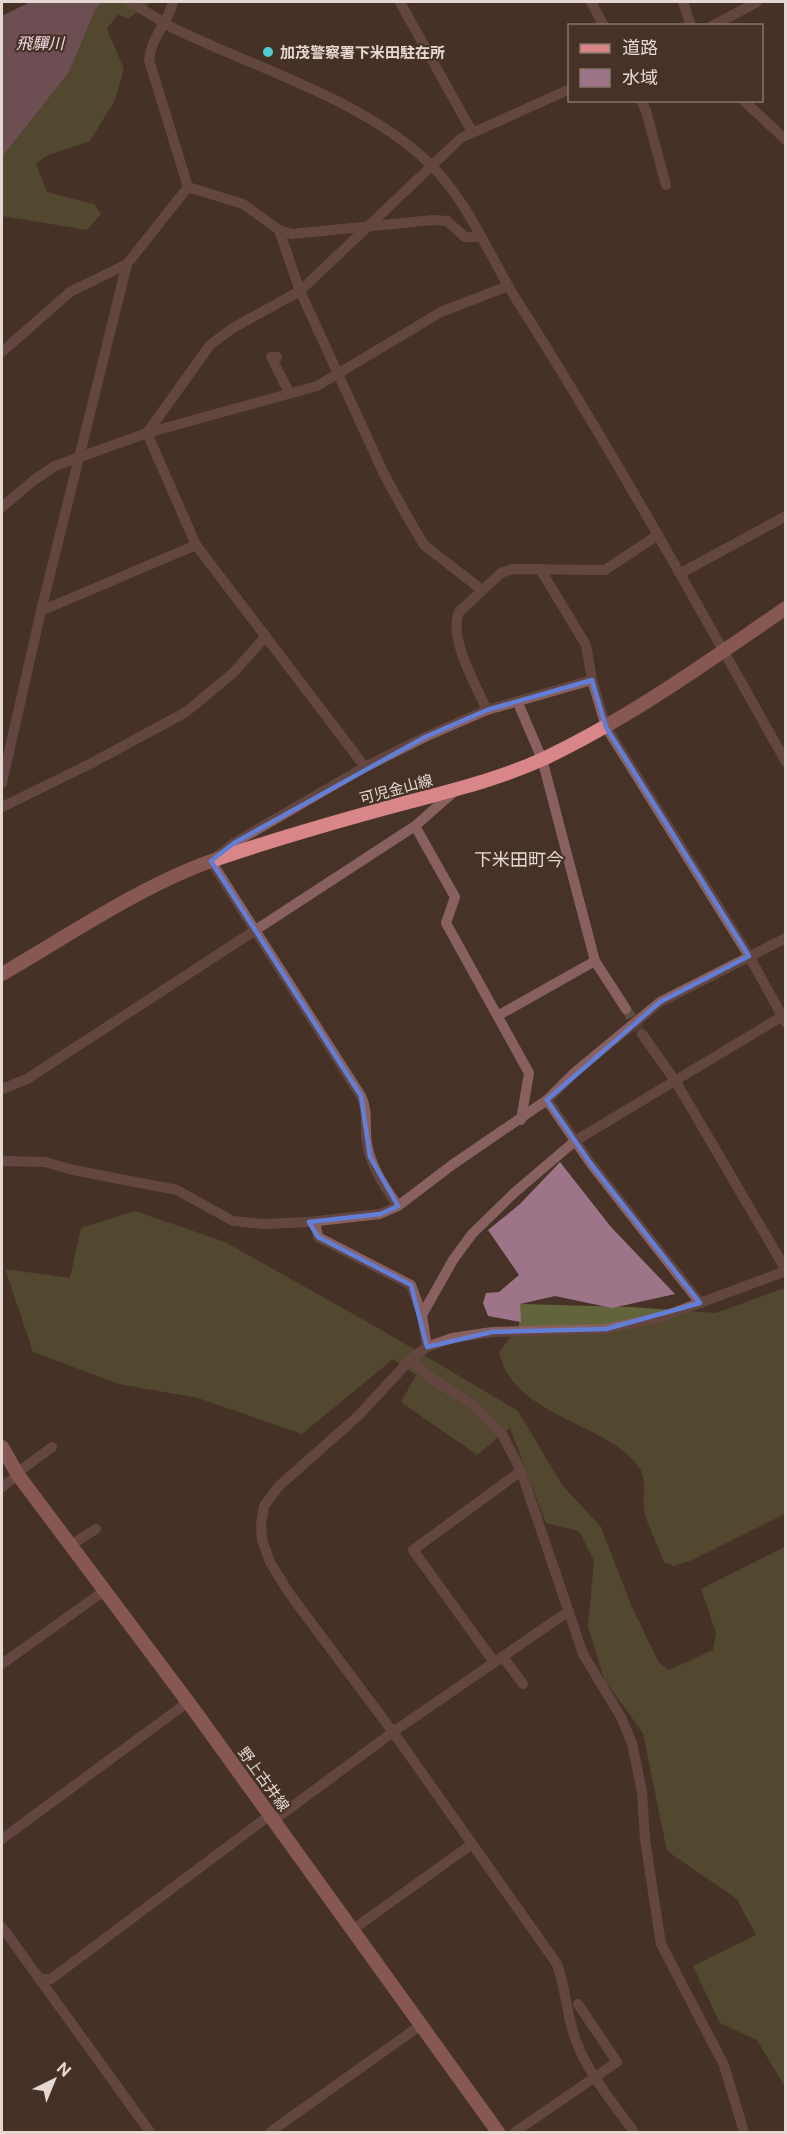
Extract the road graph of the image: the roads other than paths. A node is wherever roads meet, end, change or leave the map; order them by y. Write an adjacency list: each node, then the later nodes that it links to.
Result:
1 (130, 2): 15 (street, bridge)
2 (173, 2): 17 (street)
3 (400, 2): 13 (street)
4 (591, 2): 7 (street)
5 (682, 2): 8 (street)
6 (757, 2): 9 (street)
7 (603, 24)
8 (690, 24)
9 (716, 24)
10 (568, 90): 13 (street)
11 (641, 102): 16 (street)
12 (745, 102): 14 (street)
13 (472, 132): 15 (street)
14 (786, 140)
15 (431, 166): 18 (street); 20 (street)
16 (666, 185)
17 (188, 187): 19 (street); 21 (street)
18 (363, 228): 19 (street); 20 (street); 23 (street)
19 (279, 230): 23 (street)
20 (480, 237): 22 (street)
21 (127, 264): 24 (street); 29 (street)
22 (508, 286): 26 (street); 32 (street)
23 (300, 291): 26 (street); 28 (street)
24 (2, 352)
25 (277, 357): 27 (street)
26 (339, 374): 27 (street); 36 (street)
27 (290, 394): 28 (street)
28 (147, 433): 29 (street); 33 (street)
29 (81, 457): 30 (street); 38 (street)
30 (2, 507)
31 (786, 516): 35 (street)
32 (658, 535): 34 (street); 35 (street)
33 (196, 545): 38 (street); 39 (street)
34 (540, 569): 36 (street); 41 (street)
35 (681, 573): 40 (street)
36 (482, 590): 43 (street)
37 (786, 608): 40 (main road, 可児金山線)
38 (41, 611): 48 (street)
39 (266, 636): 47 (street); 50 (street)
40 (725, 650): 44 (main road, 可児金山線); 46 (street)
41 (592, 680): 42 (street); 44 (street)
42 (518, 703): 43 (street); 45 (street)
43 (487, 710): 47 (street)
44 (606, 727): 45 (main road, 可児金山線); 55 (street)
45 (542, 759): 49 (main road, 可児金山線); 56 (street)
46 (786, 762)
47 (365, 767): 52 (street)
48 (2, 783)
49 (457, 789): 51 (street); 52 (main road, 可児金山線)
50 (2, 807)
51 (415, 826): 53 (street); 59 (street)
52 (211, 861): 53 (street); 57 (main road, 可児金山線)
53 (252, 930): 63 (street); 68 (street)
54 (786, 938): 55 (street)
55 (749, 956): 60 (street); 64 (street)
56 (595, 961): 58 (street); 59 (street)
57 (2, 974)
58 (626, 1009)
59 (499, 1015): 65 (street)
60 (784, 1018): 62 (street)
61 (642, 1034): 62 (street)
62 (676, 1082): 66 (street); 70 (street)
63 (2, 1089)
64 (547, 1100): 65 (street); 66 (street)
65 (520, 1120): 68 (street)
66 (575, 1141): 71 (street); 72 (street)
67 (2, 1161): 69 (street)
68 (398, 1206): 69 (street)
69 (309, 1222): 72 (street)
70 (786, 1270): 71 (street)
71 (700, 1303): 73 (street)
72 (422, 1315): 73 (street)
73 (427, 1347): 74 (street)
74 (410, 1360): 77 (street); 88 (street)
75 (52, 1447): 78 (street)
76 (2, 1448): 78 (main road, 野上古井線)
77 (521, 1471): 83 (street); 84 (street)
78 (18, 1474): 79 (street); 81 (main road, 野上古井線)
79 (2, 1487)
80 (96, 1529): 81 (street)
81 (71, 1545): 82 (main road, 野上古井線)
82 (104, 1591): 85 (street); 87 (main road, 野上古井線)
83 (569, 1611): 84 (street); 103 (street)
84 (498, 1659): 86 (street); 88 (street)
85 (2, 1664)
86 (523, 1684)
87 (188, 1702): 89 (main road, 野上古井線); 90 (street)
88 (393, 1732): 89 (street); 91 (street)
89 (272, 1818): 93 (main road, 野上古井線); 94 (street)
90 (2, 1839)
91 (472, 1844): 93 (street); 97 (street)
92 (2, 1927): 94 (street)
93 (352, 1930): 96 (main road, 野上古井線)
94 (39, 1979): 98 (street)
95 (578, 2004): 97 (street)
96 (421, 2025): 99 (street); 100 (main road, 野上古井線)
97 (595, 2076): 101 (street); 102 (street)
98 (150, 2133)
99 (270, 2133)
100 (498, 2133)
101 (515, 2133)
102 (634, 2133)
103 (744, 2133)

